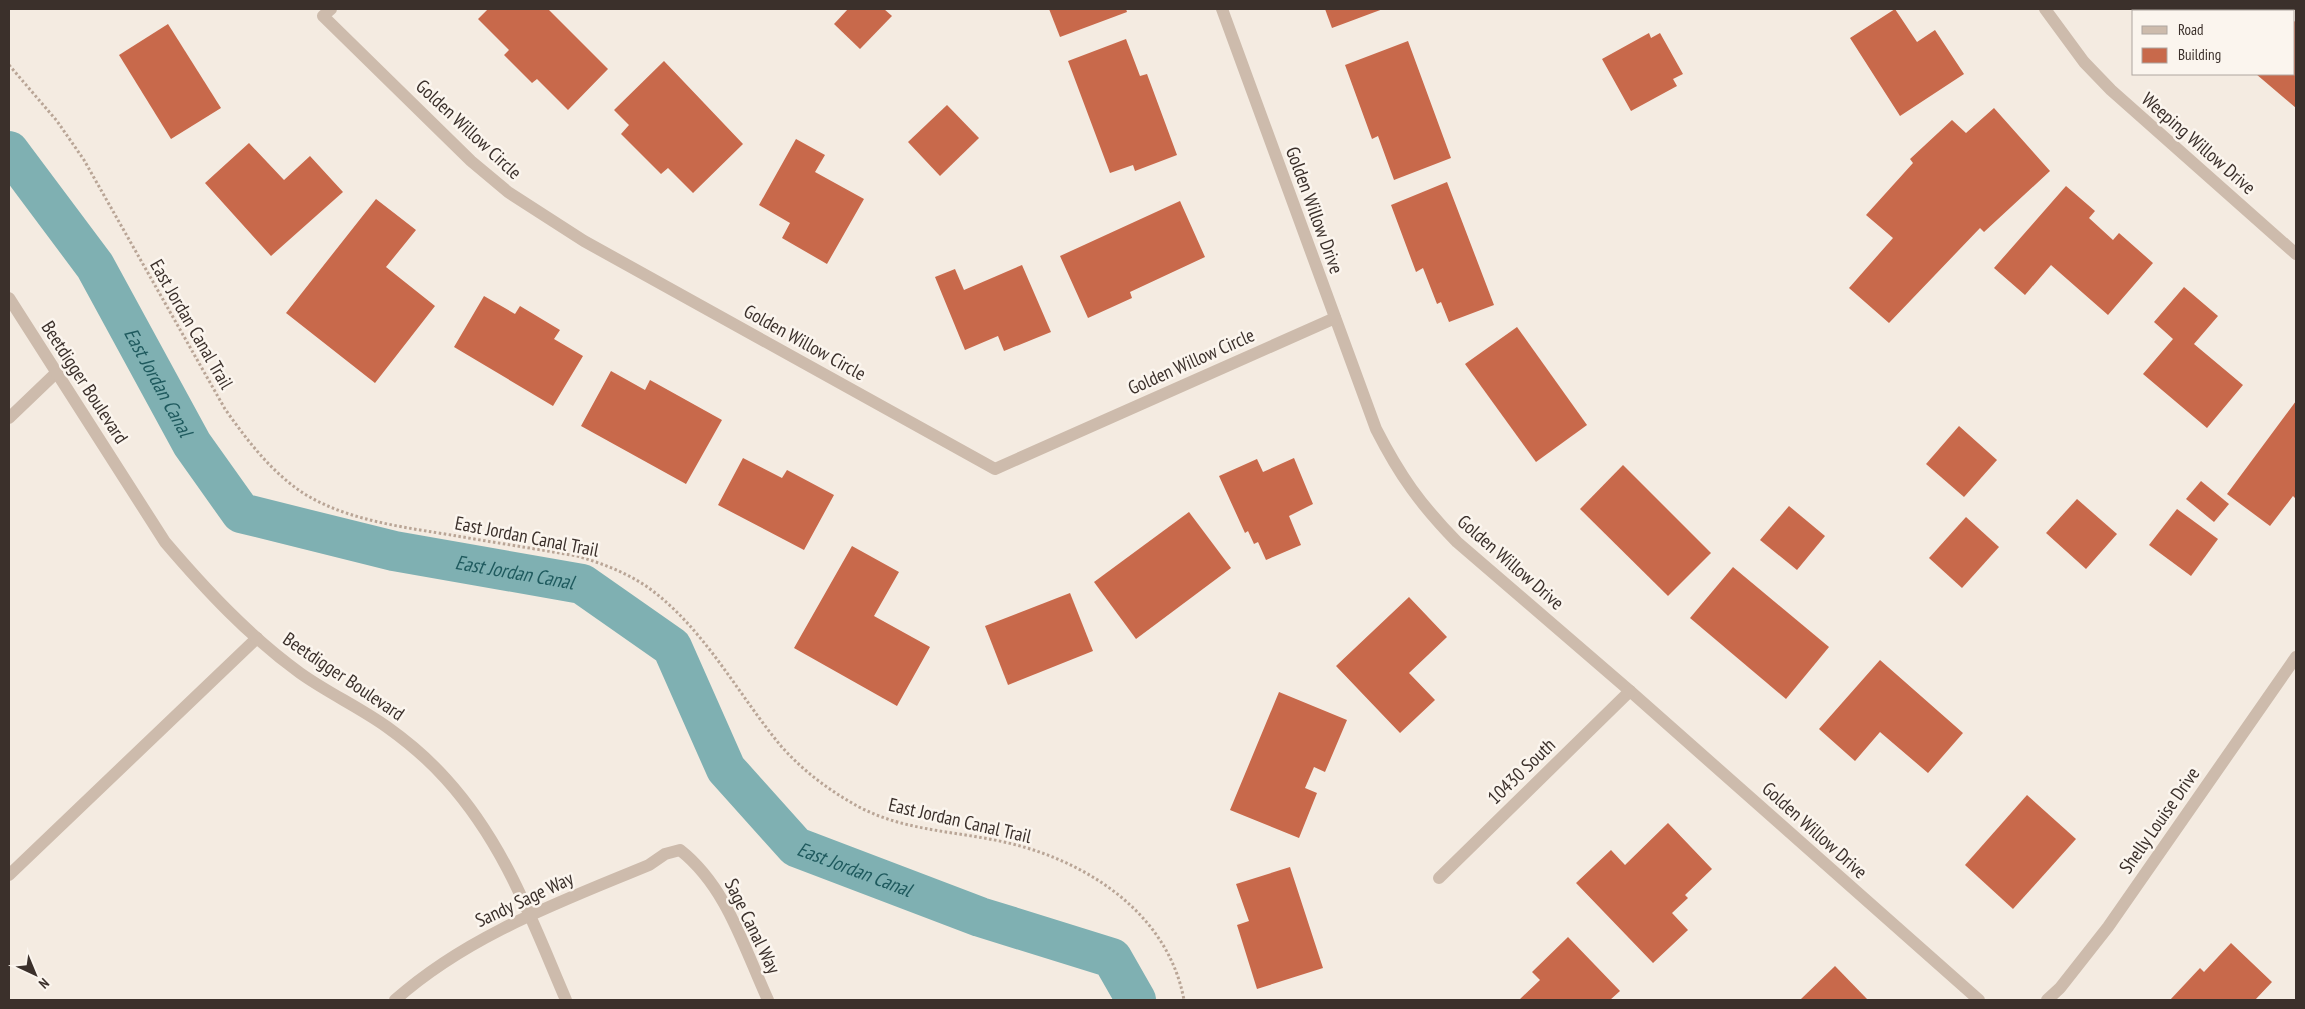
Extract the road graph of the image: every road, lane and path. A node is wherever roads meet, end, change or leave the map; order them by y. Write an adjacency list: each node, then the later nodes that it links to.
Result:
1 (331, 9): 7 (street, Golden Willow Circle)
2 (1222, 9): 7 (street, Golden Willow Drive)
3 (2045, 9): 5 (street, Weeping Willow Drive)
4 (9, 65): 20 (path, East Jordan Canal Trail)
5 (2296, 254)
6 (9, 298): 8 (street, Beetdigger Boulevard)
7 (1334, 318): 12 (street, Golden Willow Drive)
8 (56, 372): 9 (street); 10 (street, Beetdigger Boulevard)
9 (9, 418)
10 (257, 638): 14 (street); 16 (street, Beetdigger Boulevard)
11 (2296, 657): 22 (street, Shelly Louise Drive)
12 (1630, 691): 15 (street, 10430 South); 21 (street, Golden Willow Drive)
13 (680, 850): 16 (street, Sandy Sage Way); 19 (street, Sage Canal Way)
14 (9, 876)
15 (1439, 878)
16 (530, 914): 17 (street, Sandy Sage Way); 18 (street, Beetdigger Boulevard)
17 (395, 1000)
18 (566, 1000)
19 (768, 1000)
20 (1184, 1000)
21 (1979, 1000)
22 (2047, 1000)

